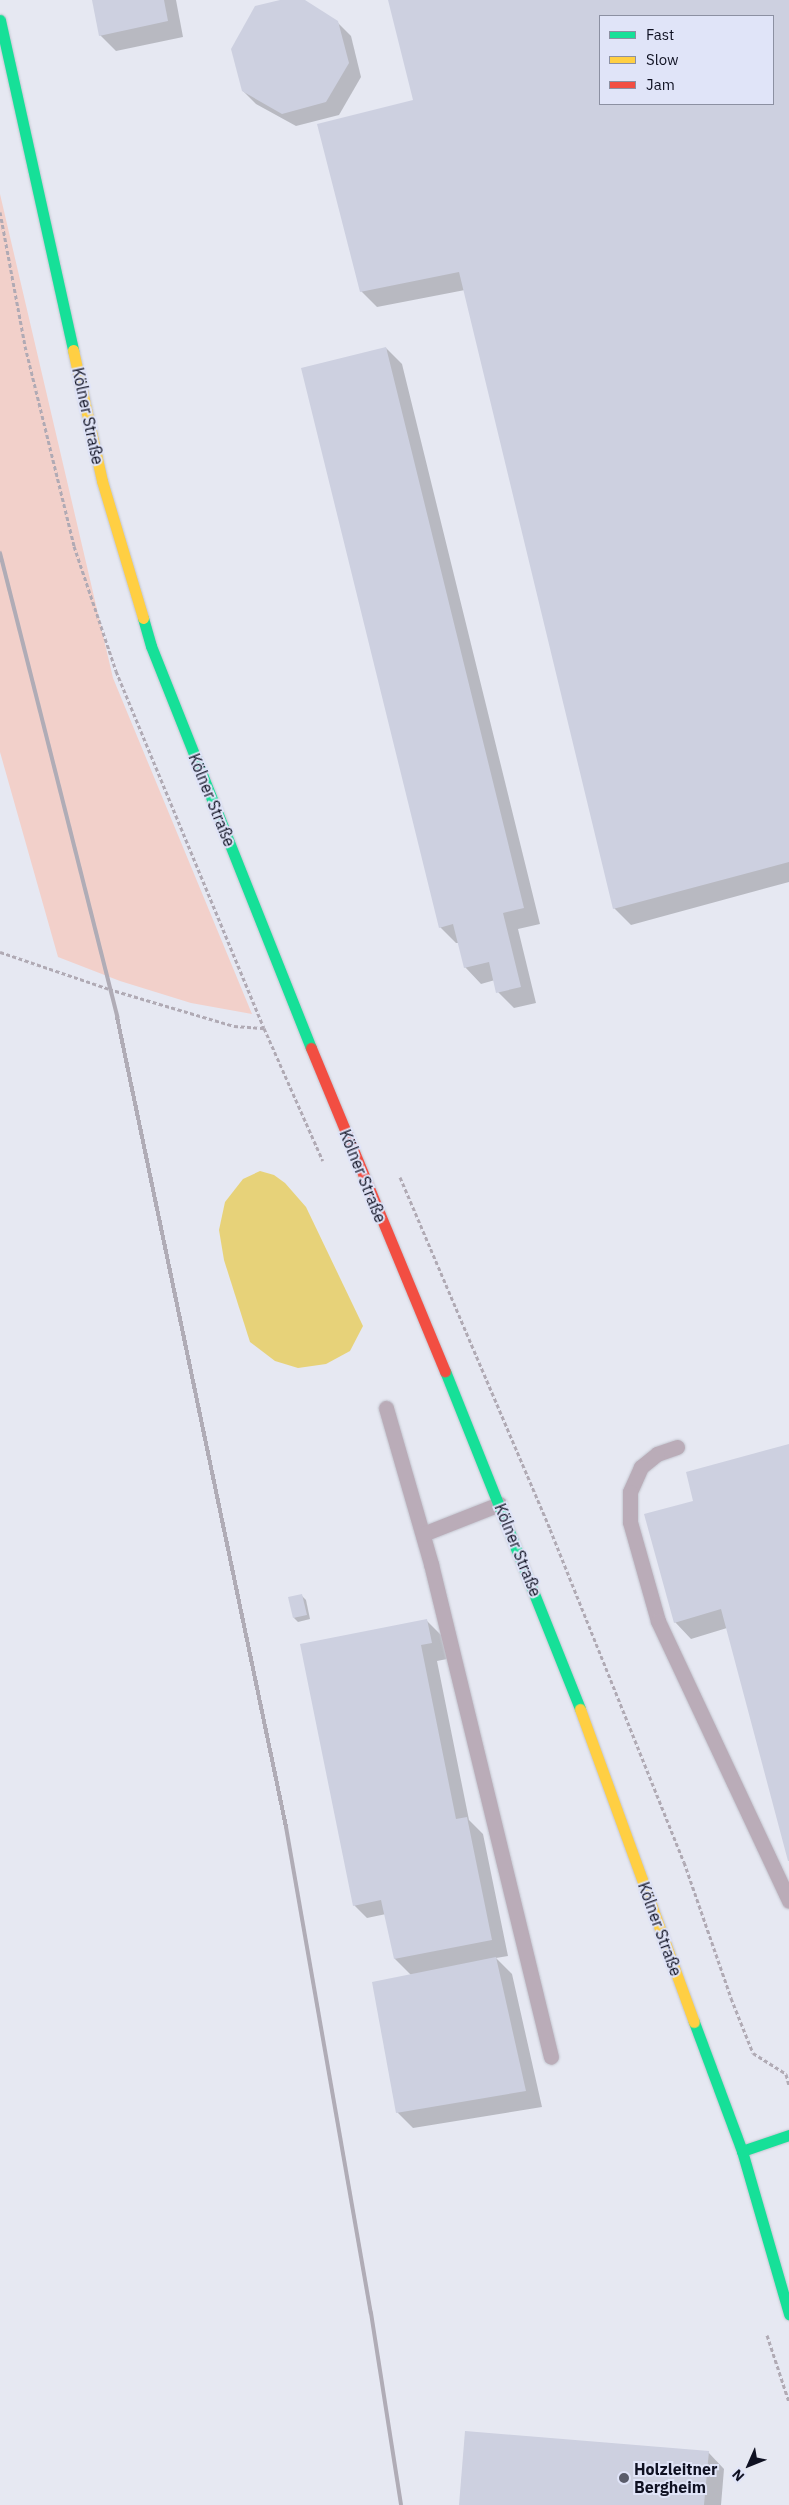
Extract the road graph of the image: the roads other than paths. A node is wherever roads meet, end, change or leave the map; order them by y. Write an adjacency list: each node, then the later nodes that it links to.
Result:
1 (0, 20): 4 (main road, Kölner Straße)
2 (386, 1408): 5 (lane)
3 (677, 1447): 6 (lane)
4 (499, 1504): 5 (lane); 9 (main road, Kölner Straße)
5 (423, 1534): 7 (lane)
6 (789, 1901)
7 (551, 2057)
8 (789, 2135): 9 (main road)
9 (742, 2151): 10 (main road, Kölner Straße)
10 (789, 2314)

